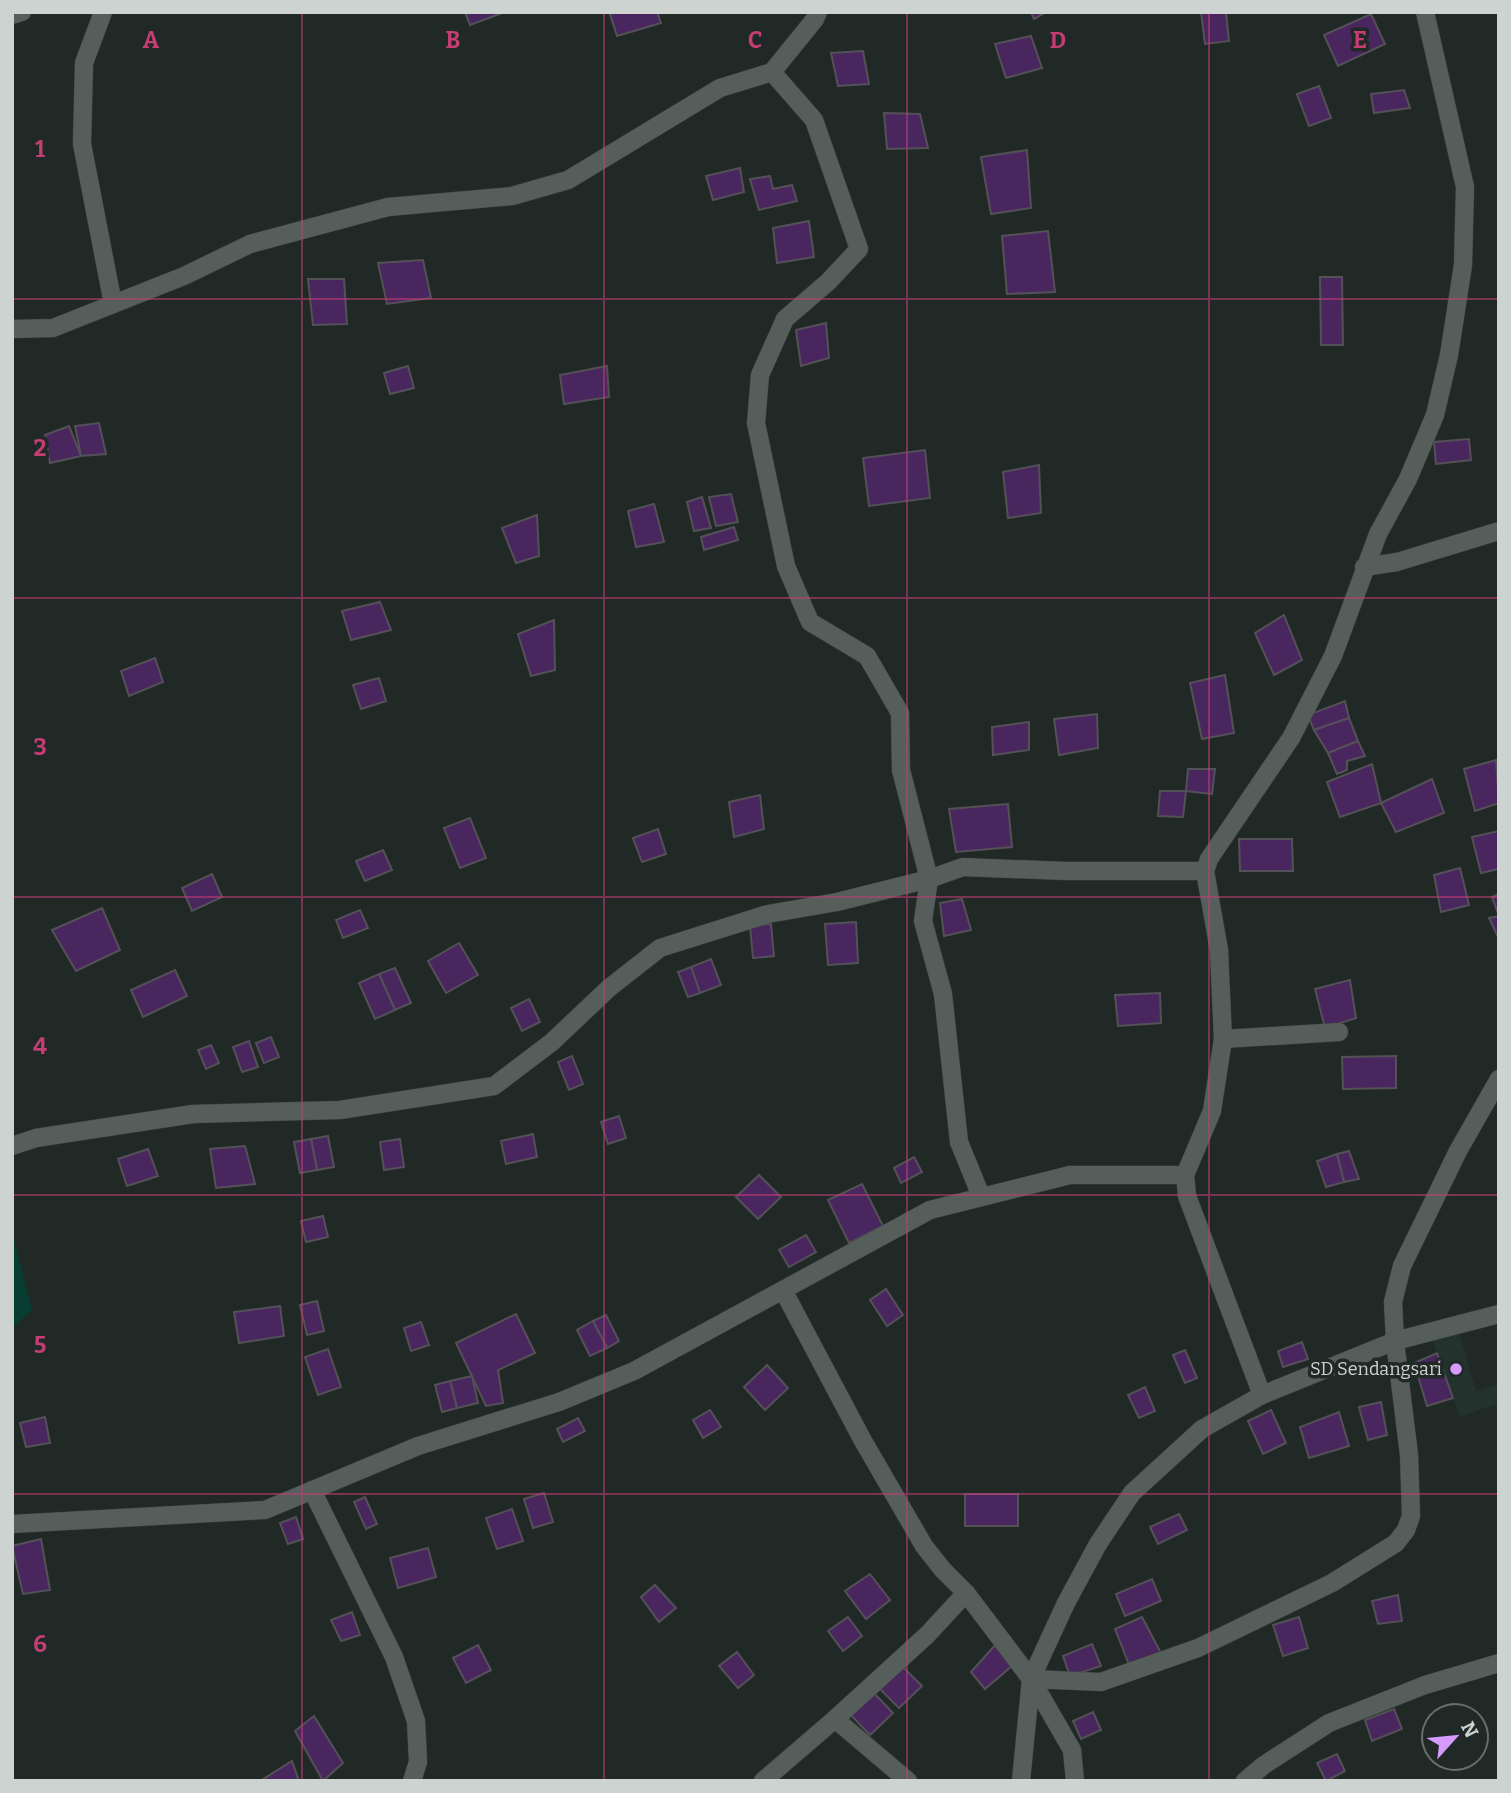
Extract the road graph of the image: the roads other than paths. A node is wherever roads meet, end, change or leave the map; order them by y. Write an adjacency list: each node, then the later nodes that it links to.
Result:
1 (22, 12): 5 (street)
2 (103, 12): 7 (street)
3 (818, 12): 6 (street)
4 (1424, 12): 10 (street)
5 (12, 15)
6 (772, 72): 7 (street); 12 (street)
7 (113, 304): 8 (street)
8 (12, 329)
9 (1494, 533): 10 (street)
10 (1364, 567): 11 (street)
11 (1205, 870): 12 (street); 14 (street)
12 (929, 879): 16 (street); 18 (street)
13 (1339, 1032): 14 (street)
14 (1223, 1039): 17 (street)
15 (1499, 1079): 21 (street)
16 (12, 1146)
17 (1185, 1175): 18 (street); 22 (street)
18 (981, 1196): 19 (street)
19 (783, 1290): 23 (street); 25 (street)
20 (1499, 1314): 21 (street)
21 (1395, 1341): 22 (street); 27 (street)
22 (1262, 1395): 27 (street)
23 (312, 1490): 24 (street); 29 (street)
24 (12, 1524)
25 (966, 1594): 27 (street); 28 (street)
26 (1499, 1663): 34 (street)
27 (1031, 1679): 32 (street); 33 (street)
28 (835, 1719): 30 (street); 31 (street)
29 (412, 1781)
30 (763, 1781)
31 (908, 1781)
32 (1021, 1781)
33 (1075, 1781)
34 (1245, 1781)

